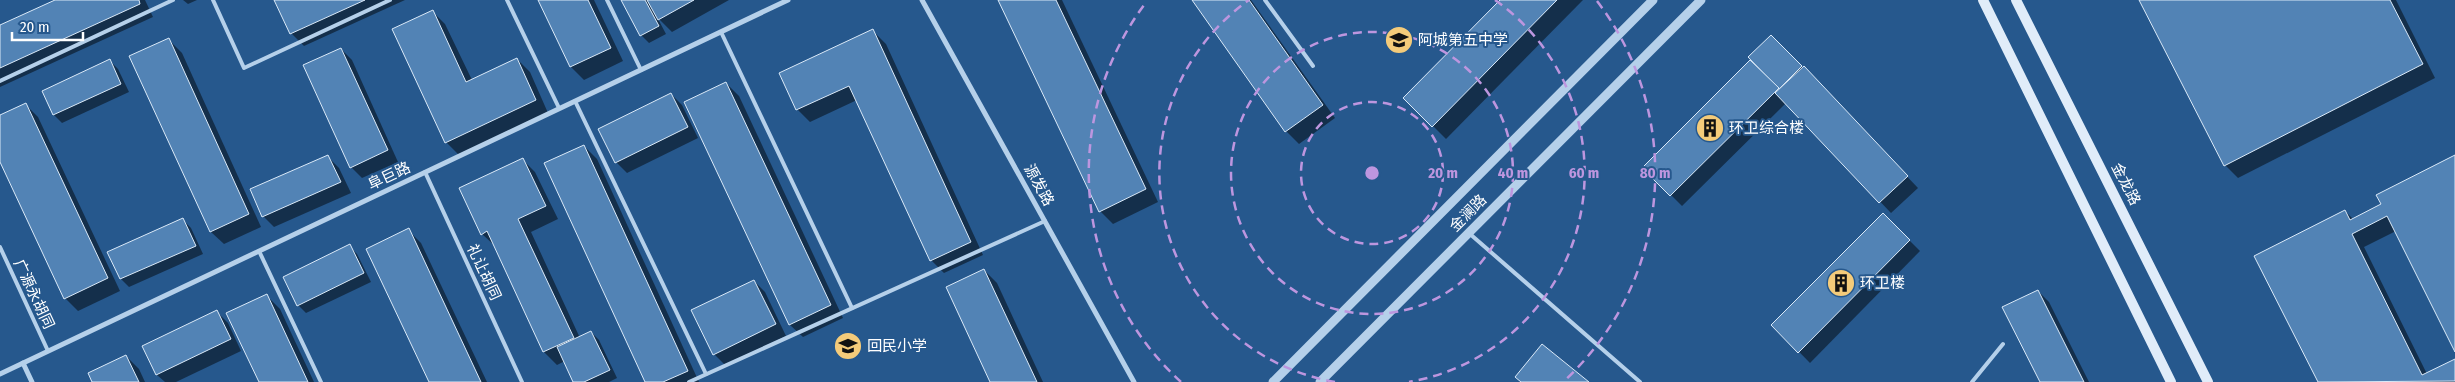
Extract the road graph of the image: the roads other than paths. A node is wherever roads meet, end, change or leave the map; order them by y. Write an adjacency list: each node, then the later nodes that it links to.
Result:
1 (173, 0): 16 (lane)
2 (213, 0): 3 (lane)
3 (390, 0)
4 (507, 0): 18 (lane)
5 (607, 0): 15 (lane)
6 (788, 0): 13 (street, 阜巨路)
7 (922, 0): 20 (street, 源发路)
8 (1265, 0): 14 (lane)
9 (1653, 0): 35 (street, 金澜路)
10 (1701, 0): 21 (street, 金澜路)
11 (1984, 0): 39 (main road)
12 (2016, 0): 40 (main road, 金龙路)
13 (721, 32): 15 (street, 阜巨路); 24 (lane)
14 (1313, 66)
15 (641, 70): 17 (street, 阜巨路)
16 (0, 81)
17 (575, 101): 18 (street, 阜巨路); 29 (lane)
18 (559, 108): 19 (street, 阜巨路)
19 (424, 172): 23 (street, 阜巨路); 32 (lane, 礼让胡同)
20 (1045, 221): 24 (lane); 34 (street, 源发路)
21 (1468, 233): 36 (street, 金澜路); 37 (lane)
22 (0, 247): 26 (lane, 广源永胡同)
23 (259, 251): 26 (street, 阜巨路); 31 (lane)
24 (852, 308): 29 (lane)
25 (2003, 344): 38 (lane)
26 (48, 351): 27 (street, 阜巨路)
27 (23, 363): 28 (street, 阜巨路); 30 (street)
28 (0, 374)
29 (706, 374): 33 (lane)
30 (32, 382)
31 (321, 382)
32 (522, 382)
33 (689, 382)
34 (1134, 382)
35 (1273, 382)
36 (1320, 382)
37 (1640, 382)
38 (1972, 382)
39 (2171, 382)
40 (2208, 382)

